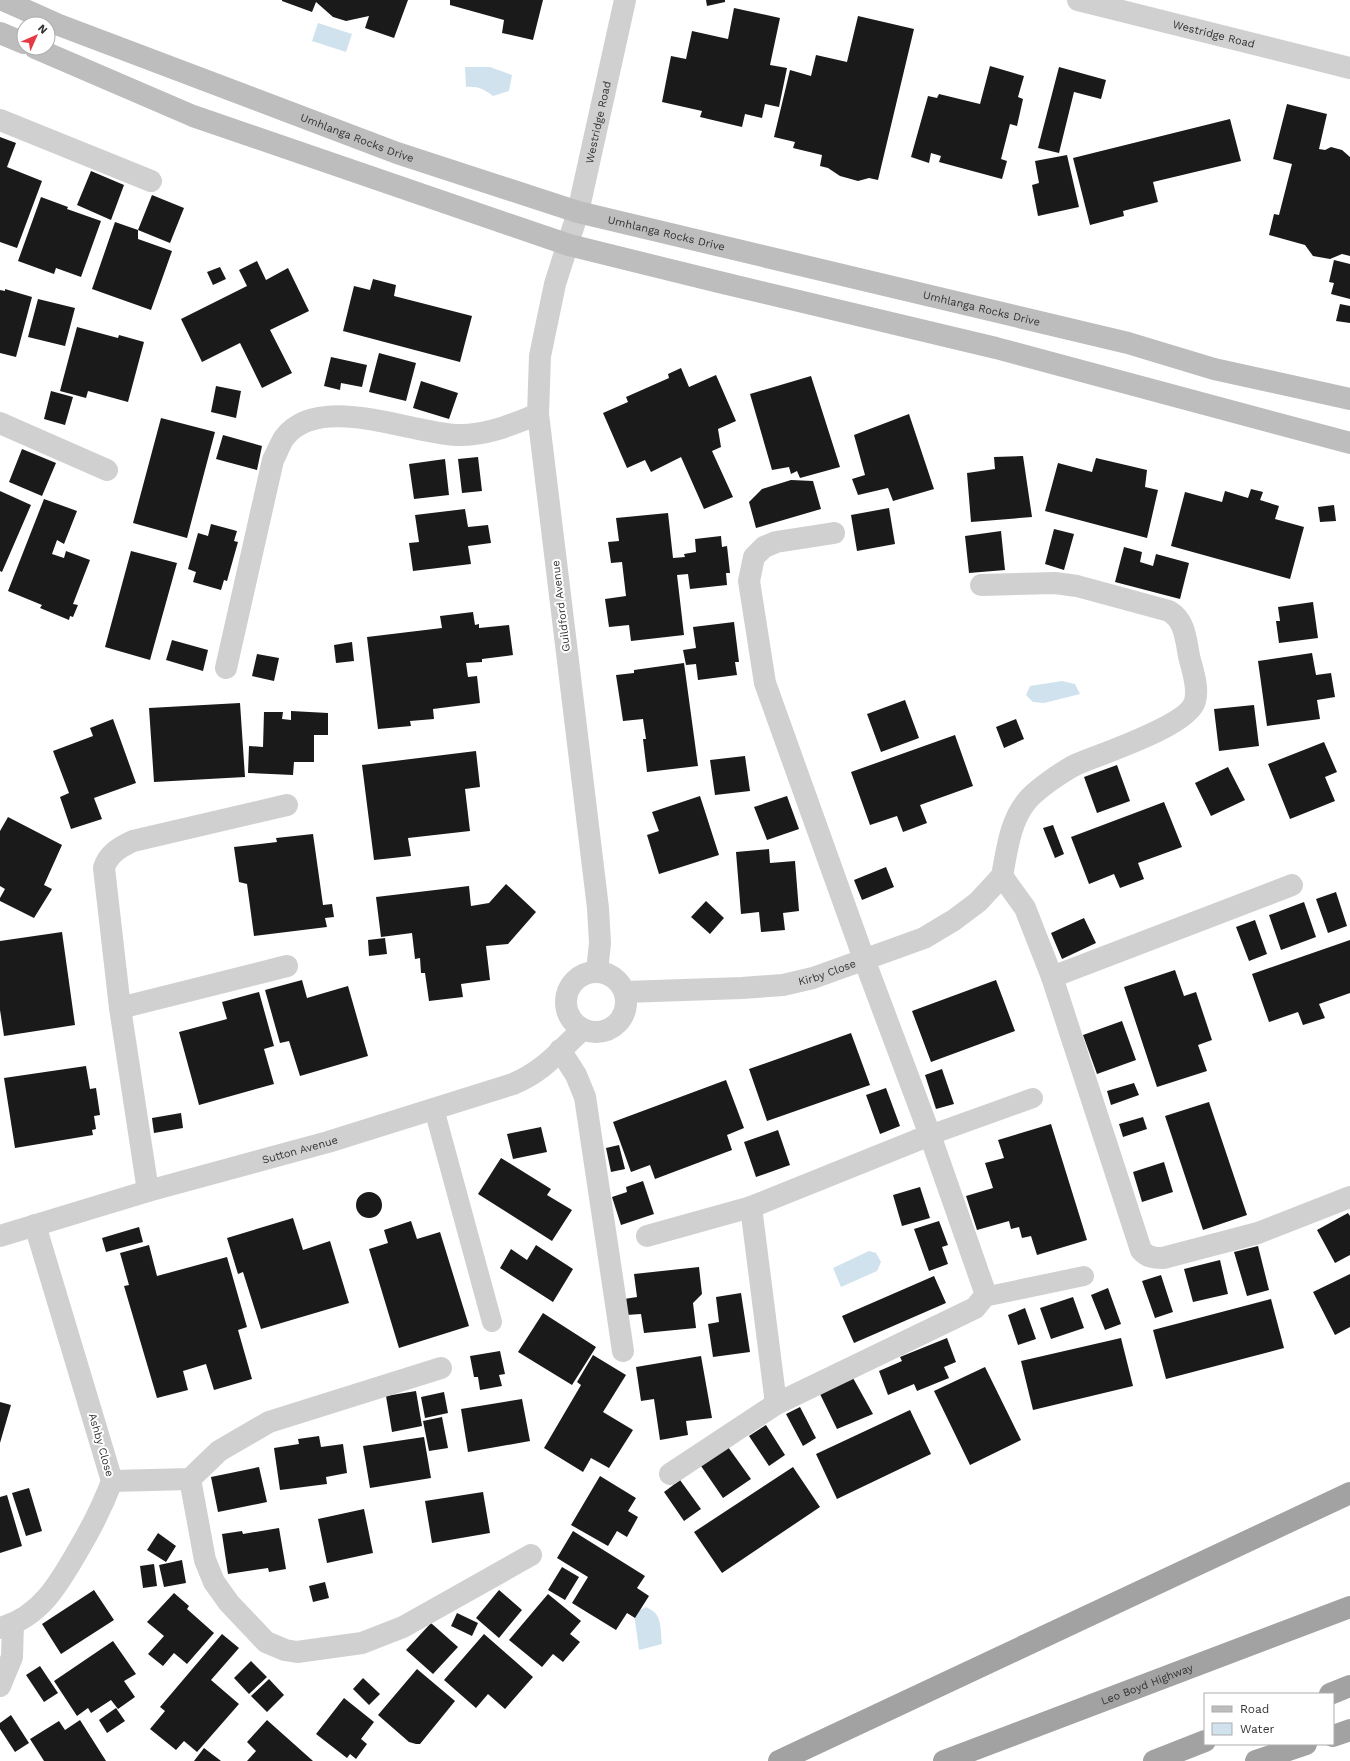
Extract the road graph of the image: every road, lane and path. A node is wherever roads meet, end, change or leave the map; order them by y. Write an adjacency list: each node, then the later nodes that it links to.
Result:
1 (3, 0): 10 (main road, Umhlanga Rocks Drive)
2 (625, 0): 10 (street, Westridge Road)
3 (1078, 0): 7 (street, Westridge Road)
4 (0, 33): 5 (main road)
5 (16, 40)
6 (54, 56): 11 (main road)
7 (1350, 68)
8 (0, 120): 9 (street)
9 (151, 181)
10 (578, 212): 11 (street, Westridge Road); 12 (main road, Umhlanga Rocks Drive)
11 (569, 245): 13 (street, Guildford Avenue); 15 (main road)
12 (1350, 399)
13 (538, 414): 19 (street); 25 (street, Guildford Avenue)
14 (0, 423): 16 (street)
15 (1350, 443)
16 (107, 470)
17 (834, 533): 23 (street)
18 (981, 585): 21 (street)
19 (226, 668)
20 (287, 805): 28 (street)
21 (1002, 876): 23 (street, Kirby Close); 26 (street)
22 (1292, 885): 26 (street)
23 (864, 959): 27 (street, Kirby Close); 33 (street)
24 (288, 966): 28 (street)
25 (597, 971): 27 (street); 29 (street)
26 (1052, 977): 35 (street)
27 (625, 992): 29 (street)
28 (120, 1008): 34 (street)
29 (582, 1030): 30 (street, Sutton Avenue)
30 (560, 1050): 32 (street, Sutton Avenue); 43 (street)
31 (1033, 1098): 33 (lane)
32 (434, 1109): 34 (street, Sutton Avenue); 42 (lane)
33 (930, 1135): 36 (street); 41 (street)
34 (148, 1191): 37 (street, Sutton Avenue)
35 (1350, 1197)
36 (751, 1207): 39 (street); 45 (street)
37 (35, 1225): 38 (street, Sutton Avenue); 48 (street, Ashby Close)
38 (0, 1236)
39 (647, 1236)
40 (1084, 1276): 41 (lane)
41 (984, 1297): 45 (street)
42 (492, 1322)
43 (623, 1351)
44 (441, 1368): 47 (street)
45 (776, 1404): 46 (street)
46 (670, 1474)
47 (190, 1479): 48 (street); 50 (street)
48 (112, 1481): 52 (street, Ashby Close)
49 (1350, 1493): 60 (highway)
50 (531, 1555)
51 (1350, 1607): 61 (highway, Leo Boyd Highway)
52 (7, 1626): 53 (street)
53 (0, 1686)
54 (1350, 1686): 55 (highway)
55 (1332, 1693)
56 (1350, 1730): 57 (highway)
57 (1334, 1736)
58 (1204, 1741): 62 (highway)
59 (1303, 1745): 63 (highway)
60 (779, 1761)
61 (944, 1761)
62 (1154, 1761)
63 (1256, 1761)

